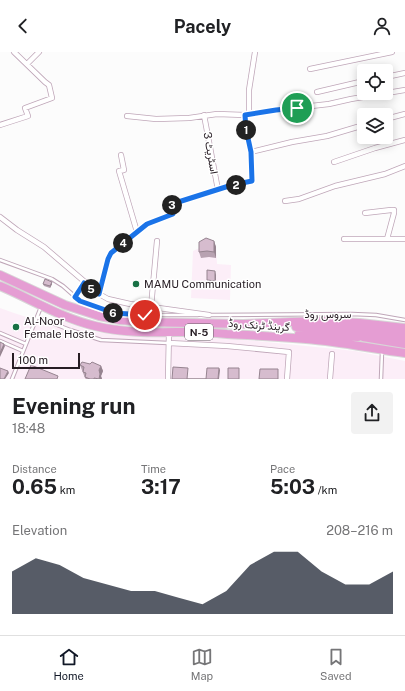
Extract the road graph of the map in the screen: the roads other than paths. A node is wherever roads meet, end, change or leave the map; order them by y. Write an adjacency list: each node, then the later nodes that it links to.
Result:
1 (14, 52): 5 (street)
2 (39, 52): 5 (street)
3 (255, 52): 13 (street)
4 (392, 52): 6 (street)
5 (27, 64): 17 (street)
6 (310, 69)
7 (405, 73): 8 (street)
8 (393, 75)
9 (357, 83): 11 (street)
10 (405, 90): 13 (street)
11 (317, 92)
12 (405, 114): 16 (street)
13 (247, 115): 15 (street); 20 (street)
14 (127, 116): 15 (street)
15 (204, 116): 24 (street, اسٹریٹ 3)
16 (393, 117)
17 (0, 125)
18 (357, 128): 20 (street)
19 (405, 140): 22 (street)
20 (251, 152): 24 (street)
21 (121, 155): 28 (street)
22 (334, 162)
23 (405, 166): 25 (street)
24 (218, 190): 28 (street)
25 (285, 200)
26 (365, 213): 30 (street)
27 (0, 217): 35 (street)
28 (137, 232): 37 (street)
29 (344, 239): 30 (street)
30 (387, 239): 31 (street)
31 (405, 239)
32 (157, 241): 40 (street)
33 (0, 260): 38 (lane, سروس روڈ)
34 (0, 275): 44 (highway, گرینڈ ٹرنک روڈ / N-5)
35 (84, 283): 37 (street); 38 (street)
36 (1, 288): 39 (highway, گرینڈ ٹرنک روڈ / N-5)
37 (99, 294): 40 (street)
38 (75, 297): 41 (lane, سروس روڈ)
39 (42, 305): 42 (lane); 46 (highway, گرینڈ ٹرنک روڈ / N-5)
40 (151, 308): 41 (street)
41 (209, 315): 43 (lane, سروس روڈ)
42 (37, 318): 51 (lane); 52 (lane)
43 (405, 320)
44 (244, 324): 45 (highway, گرینڈ ٹرنک روڈ / N-5); 49 (highway)
45 (405, 328)
46 (169, 332): 49 (highway, گرینڈ ٹرنک روڈ / N-5); 51 (street)
47 (0, 333): 52 (lane)
48 (405, 336): 53 (highway)
49 (278, 337): 54 (highway, گرینڈ ٹرنک روڈ / N-5)
50 (0, 341): 55 (lane)
51 (169, 343): 59 (street); 60 (street)
52 (26, 344): 55 (lane)
53 (405, 344)
54 (382, 350): 56 (highway, گرینڈ ٹرنک روڈ / N-5); 62 (lane)
55 (23, 351): 58 (lane)
56 (405, 353)
57 (332, 354): 61 (street)
58 (12, 379)
59 (168, 379)
60 (287, 379)
61 (330, 379)
62 (381, 379)

